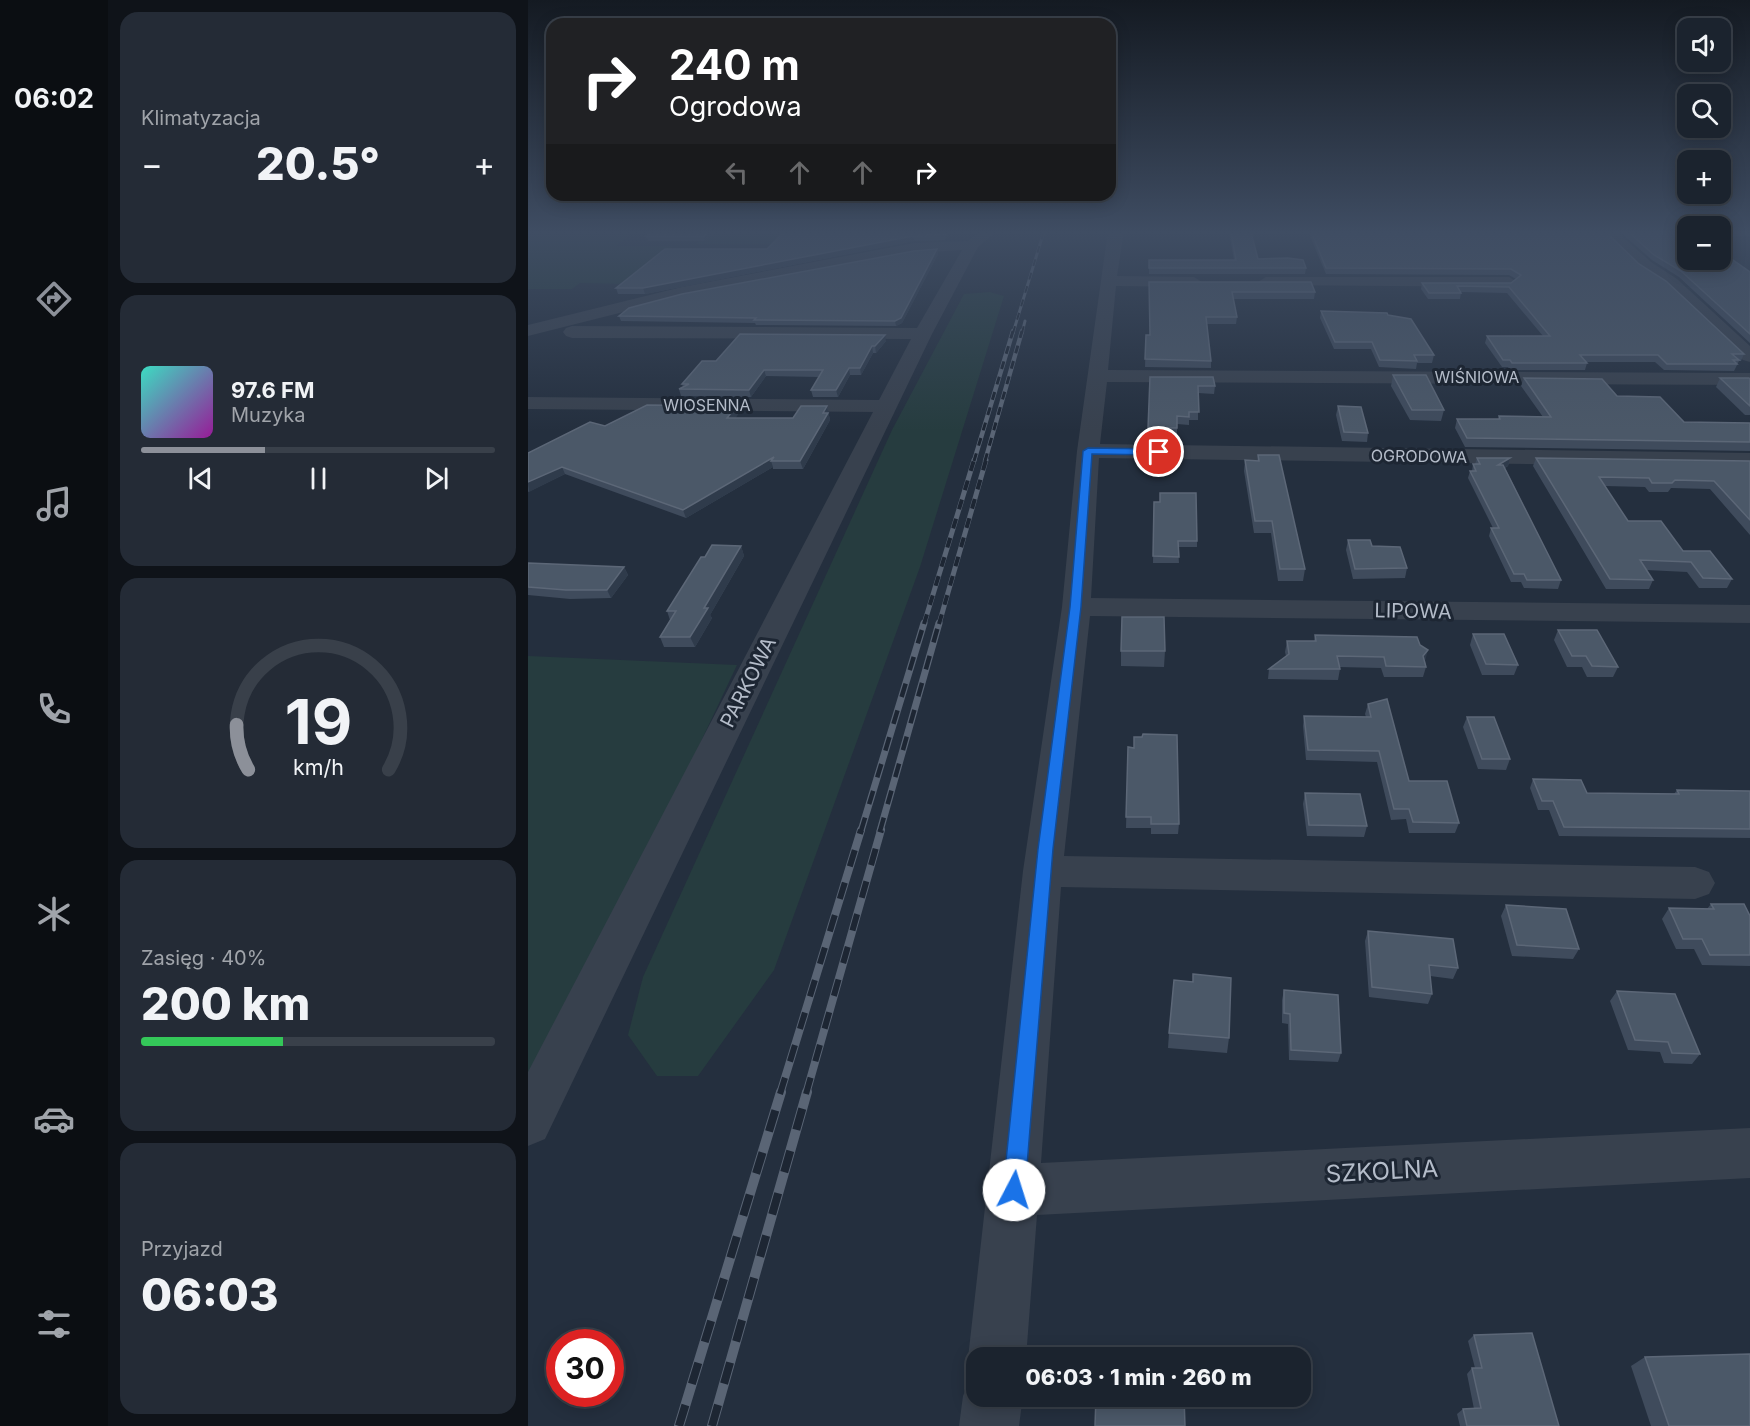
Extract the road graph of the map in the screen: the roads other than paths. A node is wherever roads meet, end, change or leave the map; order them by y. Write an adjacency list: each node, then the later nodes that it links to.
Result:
1 (660, 298): 5 (street)
2 (943, 298): 6 (street, PARKOWA)
3 (1107, 298): 8 (street)
4 (1688, 298): 7 (street)
5 (528, 331): 6 (street)
6 (923, 334): 11 (street, PARKOWA)
7 (1750, 356)
8 (1096, 376): 9 (street, WIŚNIOWA); 12 (street)
9 (1750, 379)
10 (528, 403): 11 (street, WIOSENNA)
11 (887, 406): 18 (street, PARKOWA)
12 (1088, 451): 13 (street, OGRODOWA); 14 (street)
13 (1750, 460)
14 (1076, 607): 15 (street, LIPOWA); 16 (street)
15 (1750, 614)
16 (1043, 871): 17 (street); 20 (street)
17 (1695, 883)
18 (528, 1122)
19 (1750, 1153): 20 (street, SZKOLNA)
20 (1014, 1190): 21 (street)
21 (998, 1347)
22 (992, 1407): 23 (street)
23 (989, 1426)

